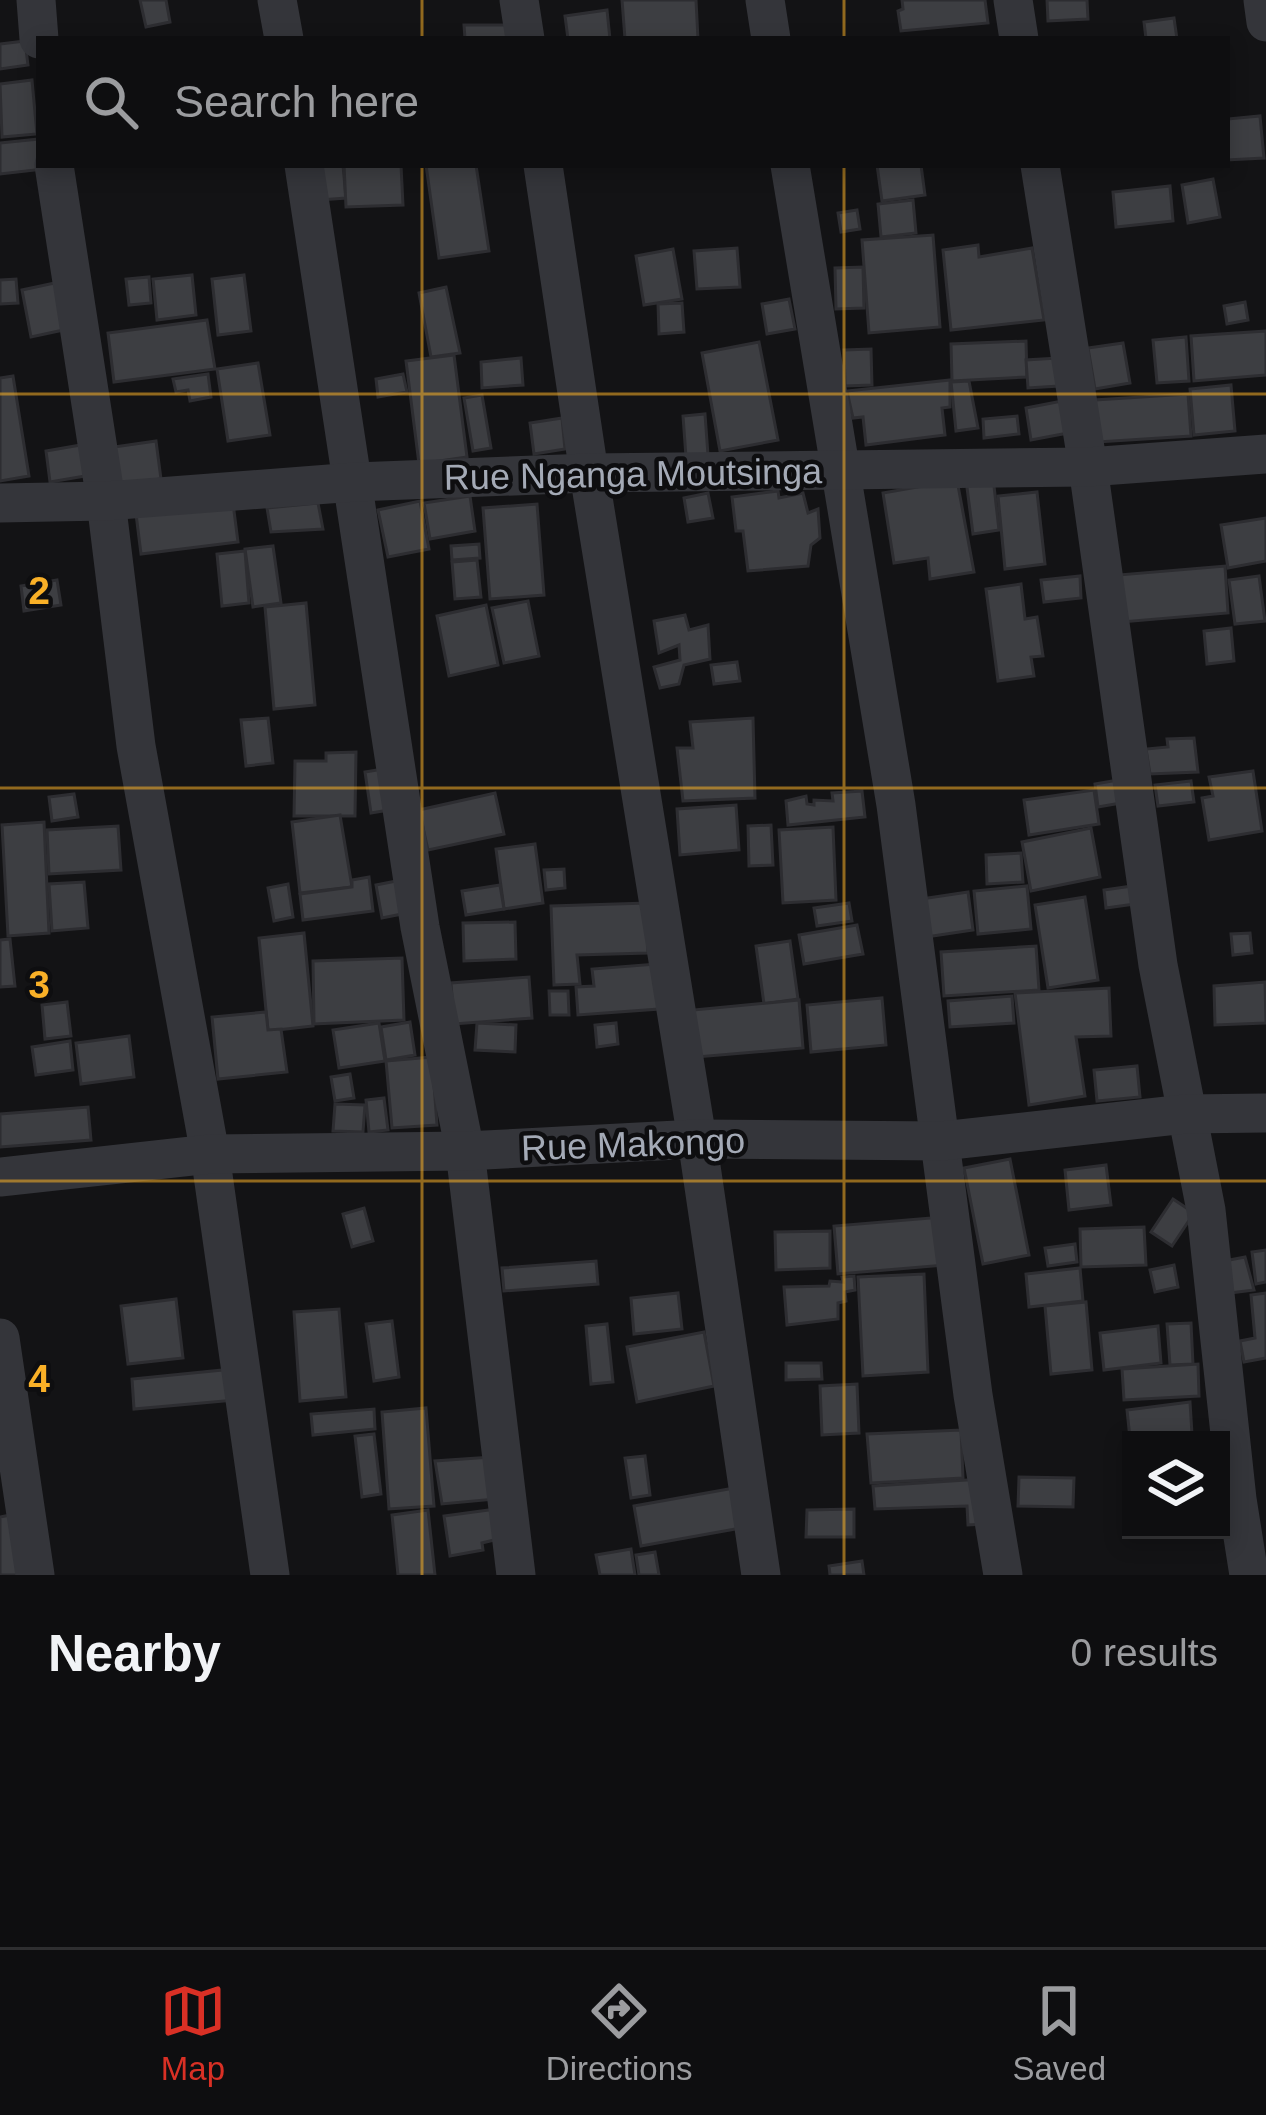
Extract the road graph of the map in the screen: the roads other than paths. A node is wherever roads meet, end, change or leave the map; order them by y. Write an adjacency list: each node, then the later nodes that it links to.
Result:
1 (36, 0): 8 (street)
2 (278, 0): 9 (street)
3 (519, 0): 10 (street)
4 (765, 0): 11 (street)
5 (1013, 0): 12 (street)
6 (1263, 0): 7 (street)
7 (1266, 22)
8 (39, 36)
9 (284, 36)
10 (525, 36)
11 (771, 36)
12 (1019, 36)
13 (54, 168): 23 (street)
14 (304, 168): 22 (street)
15 (544, 168): 21 (street)
16 (790, 168): 20 (street)
17 (1040, 168): 19 (street)
18 (1266, 454): 19 (street, Rue Nganga Moutsinga)
19 (1088, 467): 20 (street, Rue Nganga Moutsinga); 26 (street)
20 (838, 469): 21 (street, Rue Nganga Moutsinga); 28 (street)
21 (589, 473): 22 (street, Rue Nganga Moutsinga); 27 (street)
22 (355, 482): 23 (street, Rue Nganga Moutsinga); 29 (street)
23 (106, 500): 24 (street, Rue Nganga Moutsinga); 30 (street)
24 (0, 503)
25 (1266, 1113): 26 (street, Rue Makongo)
26 (1185, 1114): 28 (street, Rue Makongo); 38 (street)
27 (698, 1139): 28 (street, Rue Makongo); 29 (street, Rue Makongo); 36 (street)
28 (942, 1141): 37 (street)
29 (465, 1151): 30 (street, Rue Makongo); 35 (street)
30 (209, 1154): 31 (street, Rue Makongo); 34 (street)
31 (0, 1177)
32 (0, 1338): 33 (street)
33 (35, 1575)
34 (270, 1575)
35 (516, 1575)
36 (761, 1575)
37 (1003, 1575)
38 (1249, 1575)

